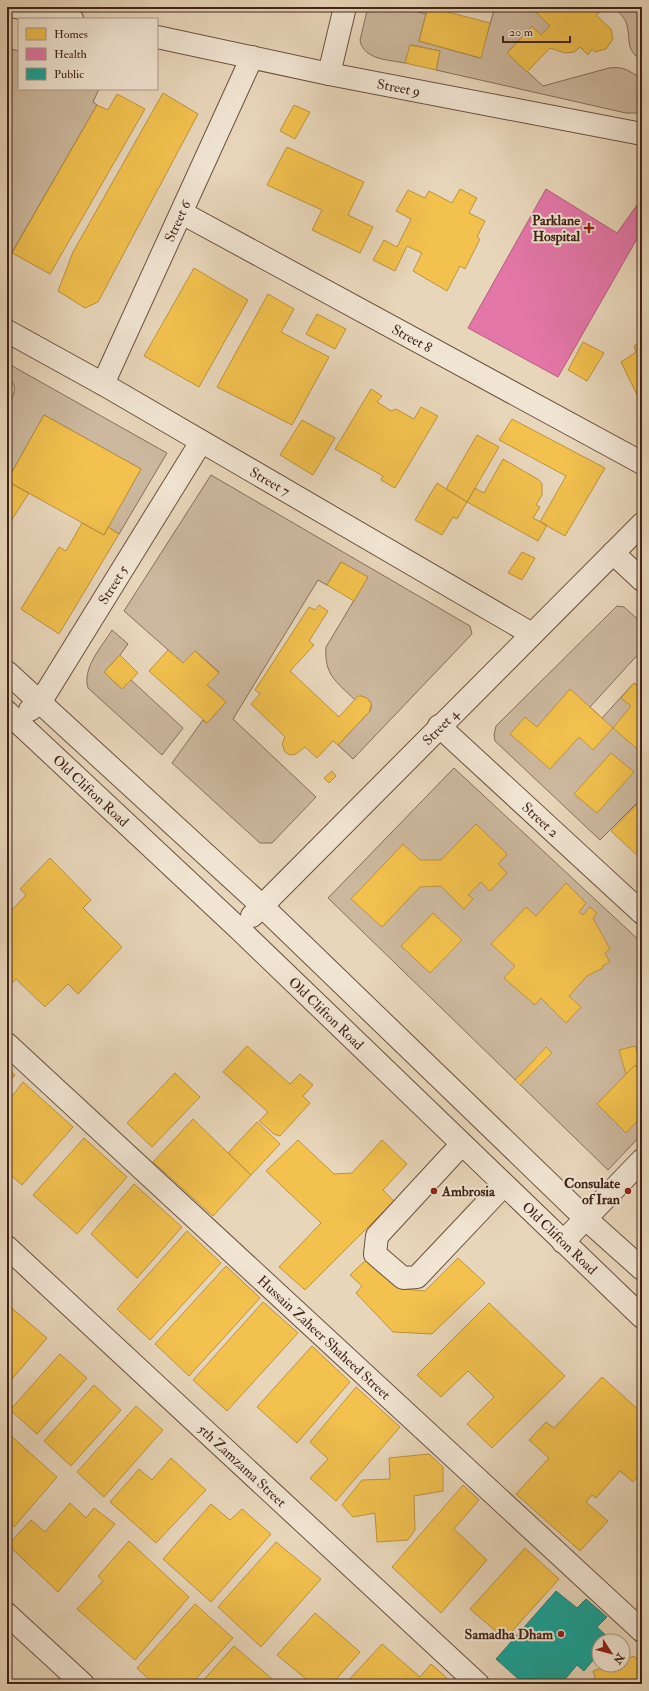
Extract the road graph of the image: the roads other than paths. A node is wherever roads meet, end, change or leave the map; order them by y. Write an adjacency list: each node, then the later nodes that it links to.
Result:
1 (16, 7): 3 (street)
2 (345, 7): 6 (street)
3 (67, 18)
4 (158, 37): 5 (street, Street 9)
5 (252, 57): 6 (street, Street 9); 8 (street, Street 6)
6 (329, 74): 7 (street, Street 9)
7 (642, 134)
8 (182, 213): 10 (street, Street 6); 12 (street, Street 8)
9 (7, 331): 10 (street, Street 7)
10 (103, 384): 11 (street, Street 7)
11 (201, 442): 16 (street, Street 7); 18 (street, Street 5)
12 (642, 463)
13 (642, 524): 14 (street, Street 4)
14 (613, 554): 15 (street); 16 (street, Street 4)
15 (642, 580)
16 (532, 634): 20 (street, Street 4)
17 (7, 672): 18 (street)
18 (41, 701): 19 (street, Street 5); 21 (street)
19 (10, 722): 23 (street, Old Clifton Road)
20 (439, 726): 21 (street, Street 4); 22 (street, Street 2)
21 (262, 906): 23 (street, Street 4); 28 (street)
22 (642, 913)
23 (239, 929): 25 (street, Old Clifton Road)
24 (7, 1044): 34 (street, Hussain Zaheer Shaheed Street)
25 (462, 1144): 27 (street, Old Clifton Road); 27 (street)
26 (642, 1160): 28 (street)
27 (504, 1185): 29 (street, Old Clifton Road)
28 (585, 1218): 29 (street); 31 (street)
29 (563, 1242): 32 (street, Old Clifton Road)
30 (7, 1247): 36 (street, 5th Zamzama Street)
31 (642, 1269)
32 (642, 1317)
33 (7, 1614): 35 (street)
34 (642, 1631)
35 (83, 1684)
36 (478, 1684)

